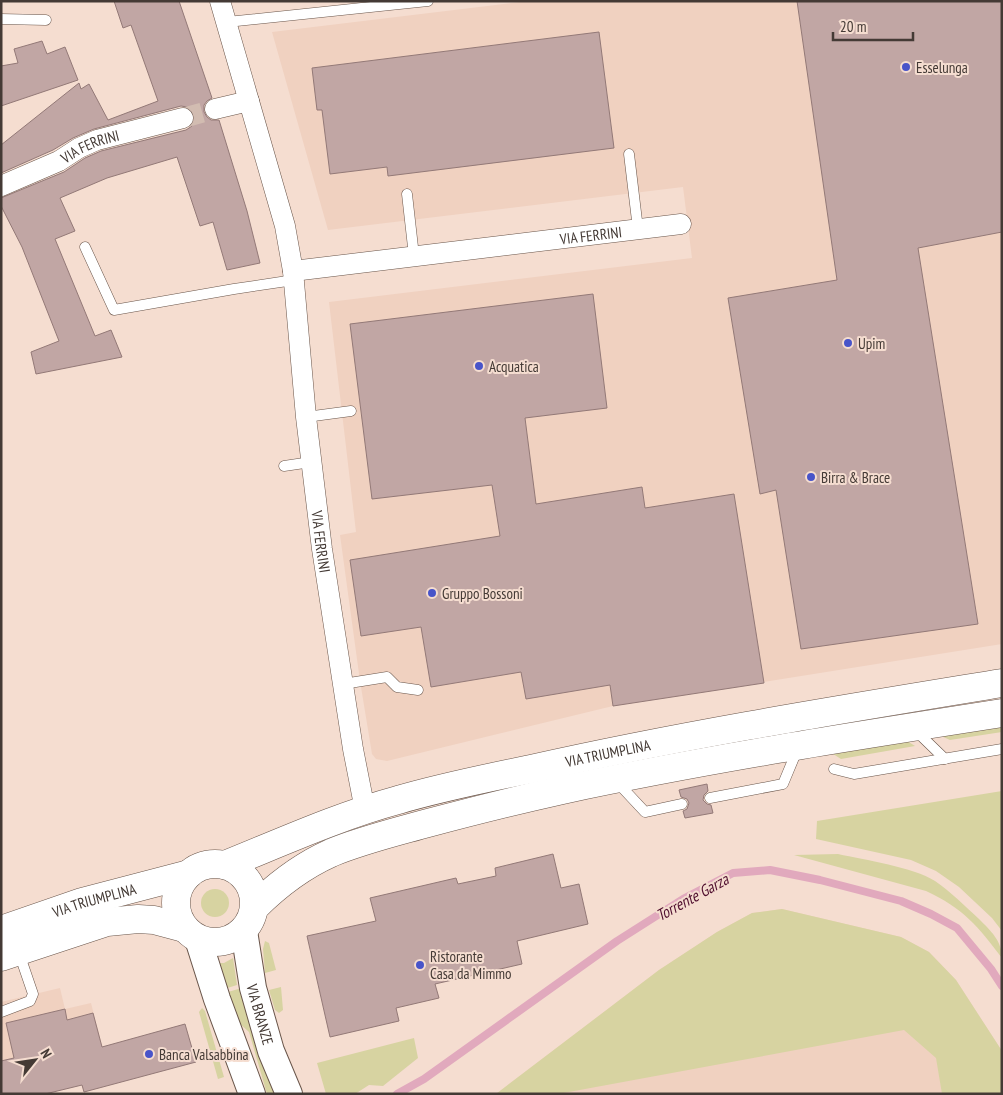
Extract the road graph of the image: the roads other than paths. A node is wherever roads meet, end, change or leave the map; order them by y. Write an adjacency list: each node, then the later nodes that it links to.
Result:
1 (220, 1): 5 (street, VIA FERRINI)
2 (428, 1): 5 (lane)
3 (1, 19): 4 (lane)
4 (46, 20)
5 (227, 22): 6 (street, VIA FERRINI)
6 (249, 101): 7 (street); 16 (street, VIA FERRINI)
7 (215, 109)
8 (183, 118): 10 (street, VIA FERRINI)
9 (629, 154): 13 (lane)
10 (1, 186)
11 (407, 194): 15 (lane)
12 (681, 224): 13 (street, VIA FERRINI)
13 (638, 229): 15 (street, VIA FERRINI)
14 (85, 247): 16 (lane)
15 (414, 256): 16 (street, VIA FERRINI)
16 (294, 275): 18 (street, VIA FERRINI)
17 (351, 411): 18 (lane)
18 (306, 417): 19 (street, VIA FERRINI)
19 (311, 462): 20 (lane); 21 (street, VIA FERRINI)
20 (284, 466)
21 (343, 684): 23 (lane); 33 (street, VIA FERRINI)
22 (1002, 684): 33 (main road, VIA TRIUMPLINA)
23 (418, 690)
24 (1002, 713): 25 (main road, VIA TRIUMPLINA)
25 (911, 727): 26 (main road, VIA TRIUMPLINA); 28 (lane)
26 (799, 744): 30 (main road, VIA TRIUMPLINA); 31 (lane)
27 (1002, 749): 28 (lane)
28 (945, 758): 29 (lane)
29 (834, 769)
30 (614, 779): 32 (lane); 36 (main road, VIA TRIUMPLINA)
31 (710, 798)
32 (682, 804)
33 (365, 810): 34 (main road, VIA TRIUMPLINA)
34 (225, 865): 35 (main road, VIA TRIUMPLINA); 36 (main road)
35 (189, 874): 37 (main road); 38 (main road, VIA TRIUMPLINA)
36 (249, 919): 37 (main road, VIA TRIUMPLINA); 41 (street, VIA BRANZE)
37 (191, 934): 38 (main road, VIA TRIUMPLINA); 40 (street)
38 (7, 946): 39 (lane)
39 (1, 1012)
40 (252, 1094)
41 (289, 1094)

